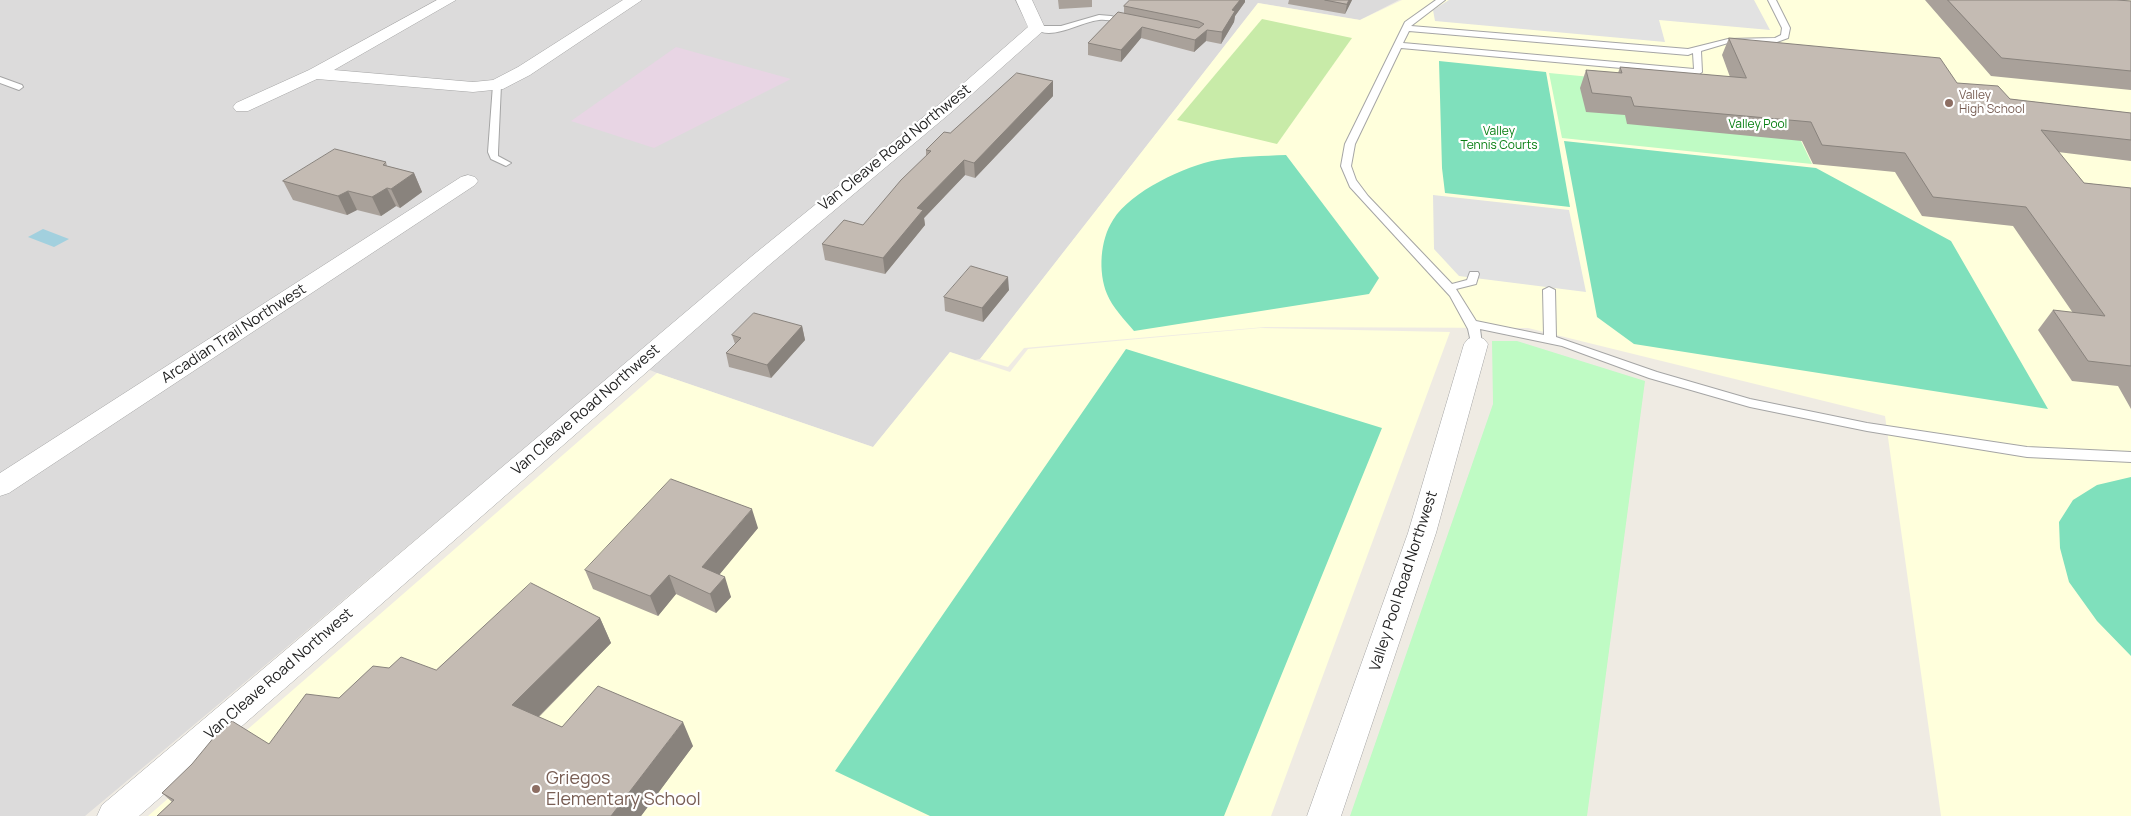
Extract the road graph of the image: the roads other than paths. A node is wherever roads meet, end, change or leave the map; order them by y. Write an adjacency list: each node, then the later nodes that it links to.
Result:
1 (448, 0): 11 (street)
2 (634, 0): 13 (street)
3 (1024, 0): 7 (street)
4 (1441, 0): 8 (lane)
5 (1772, 0): 10 (lane)
6 (1132, 23): 7 (lane)
7 (1037, 28): 25 (street, Van Cleave Road Northwest)
8 (1406, 28): 9 (lane); 10 (lane)
9 (1398, 45): 10 (lane); 19 (lane)
10 (1696, 49)
11 (316, 74): 13 (street); 15 (street)
12 (0, 80): 14 (lane)
13 (498, 85): 16 (lane)
14 (19, 87)
15 (242, 107)
16 (506, 163)
17 (468, 181): 24 (street, Arcadian Trail Northwest)
18 (1474, 274): 19 (lane)
19 (1449, 288): 21 (lane)
20 (1549, 290): 22 (lane)
21 (1475, 334): 22 (lane); 26 (street, Valley Pool Road Northwest)
22 (1550, 340): 23 (lane)
23 (2131, 457)
24 (0, 486)
25 (114, 816)
26 (1324, 816)

